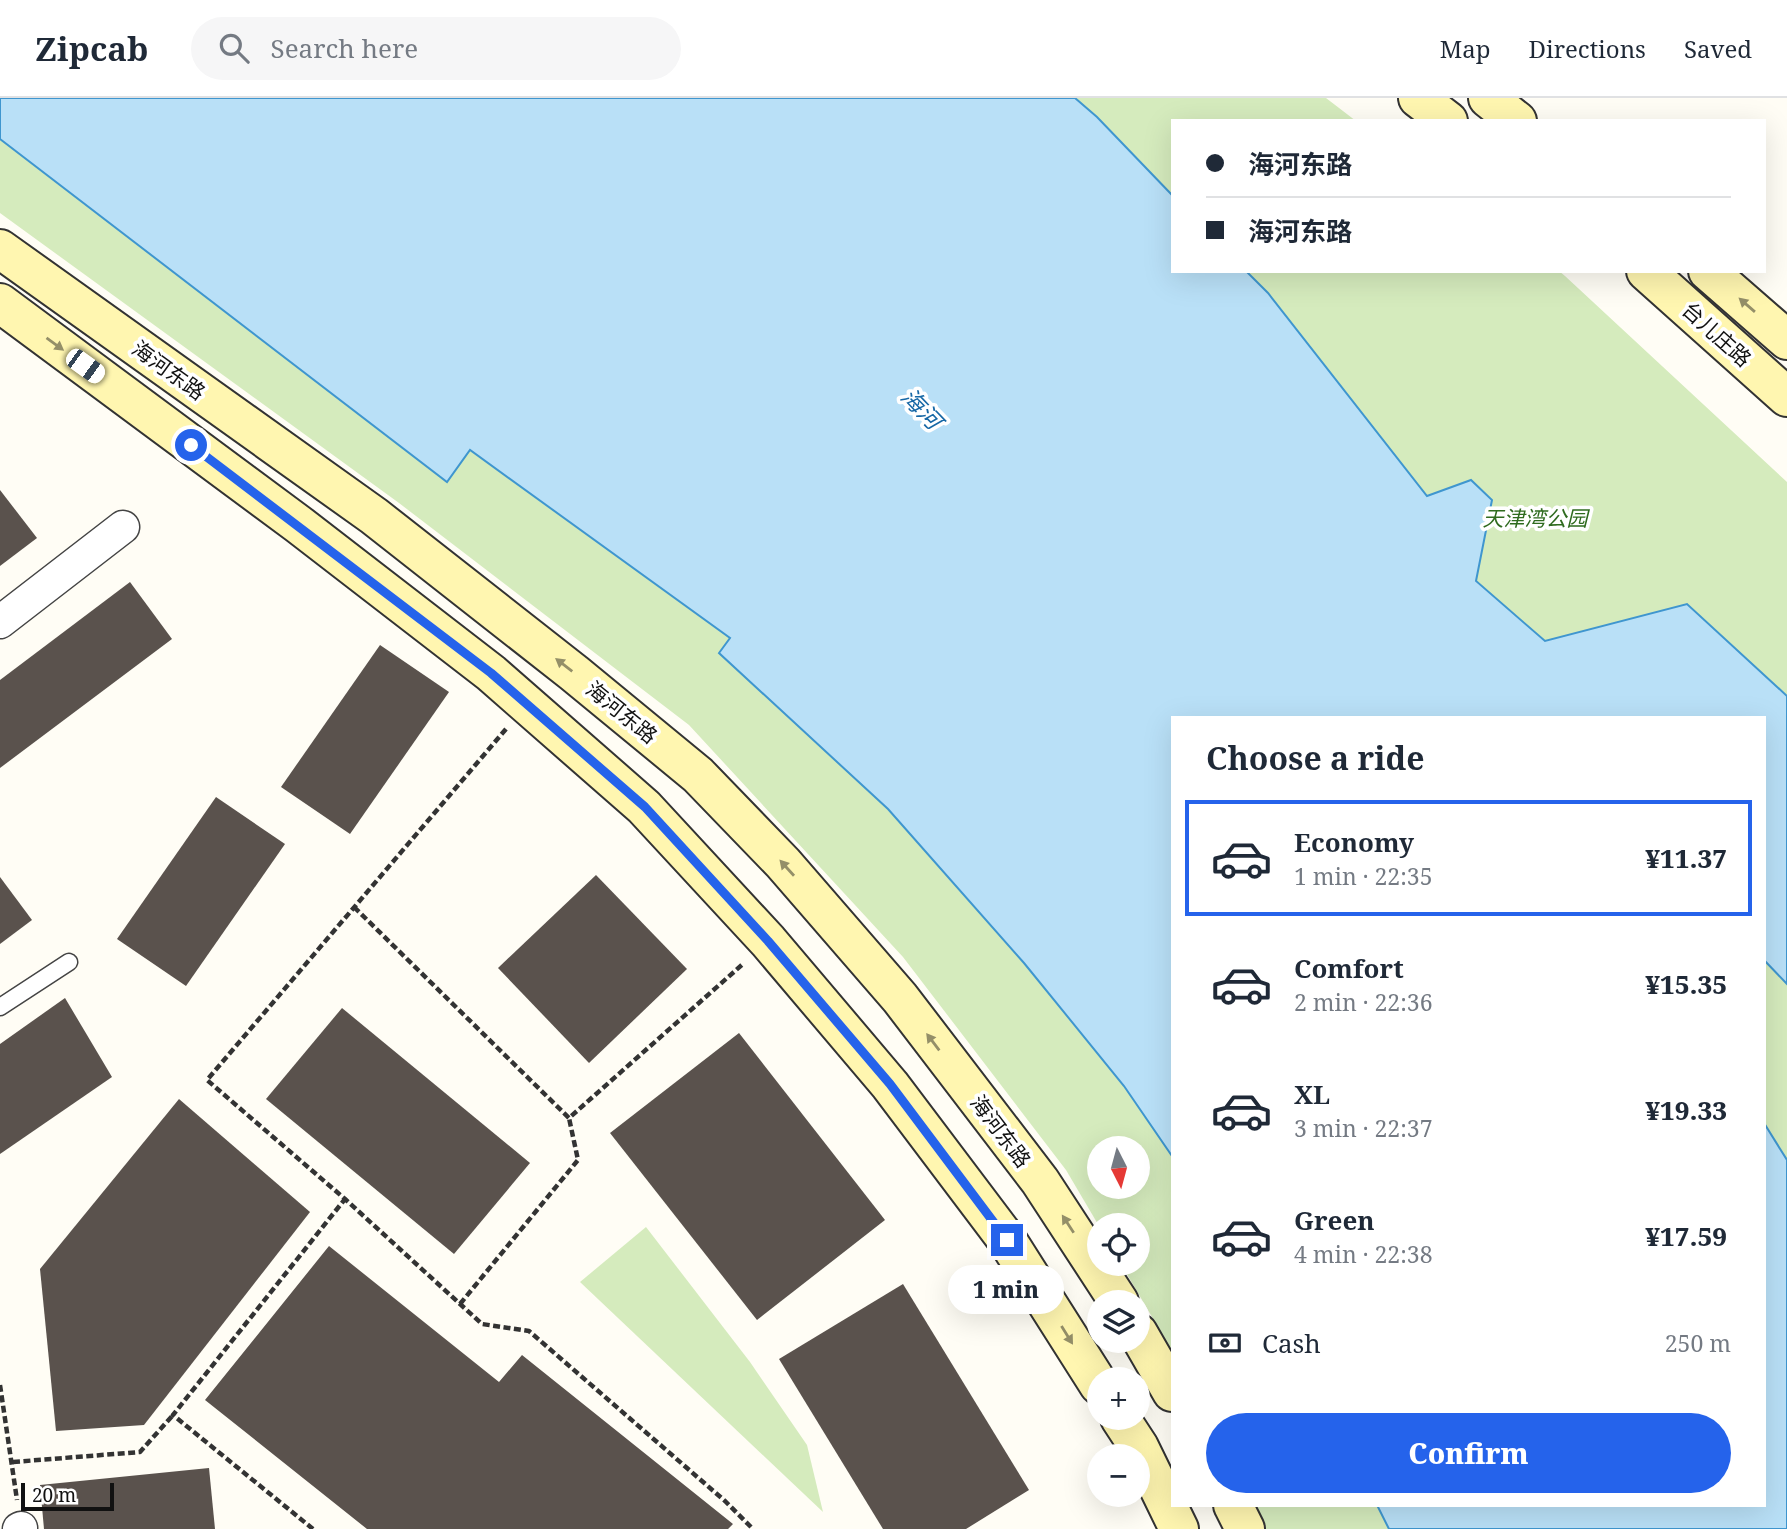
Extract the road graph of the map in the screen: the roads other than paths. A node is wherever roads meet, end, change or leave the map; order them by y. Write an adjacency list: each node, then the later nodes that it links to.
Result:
1 (1418, 98): 3 (main road)
2 (1488, 98): 4 (main road)
3 (1445, 119)
4 (1514, 119)
5 (0, 249): 15 (main road, 海河东路, one-way to 5)
6 (1649, 273): 10 (main road, 台儿庄路)
7 (1710, 273): 9 (main road, 台儿庄路, one-way to 7)
8 (0, 303): 17 (main road, one-way to 17)
9 (1787, 340)
10 (1787, 397)
11 (123, 527): 12 (street)
12 (0, 622)
13 (69, 962): 14 (lane)
14 (0, 1007)
15 (1111, 1290)
16 (1150, 1353): 18 (main road)
17 (1088, 1367)
18 (1171, 1390)
19 (1127, 1430): 21 (main road)
20 (1234, 1507): 22 (main road)
21 (1179, 1529)
22 (1245, 1529)

